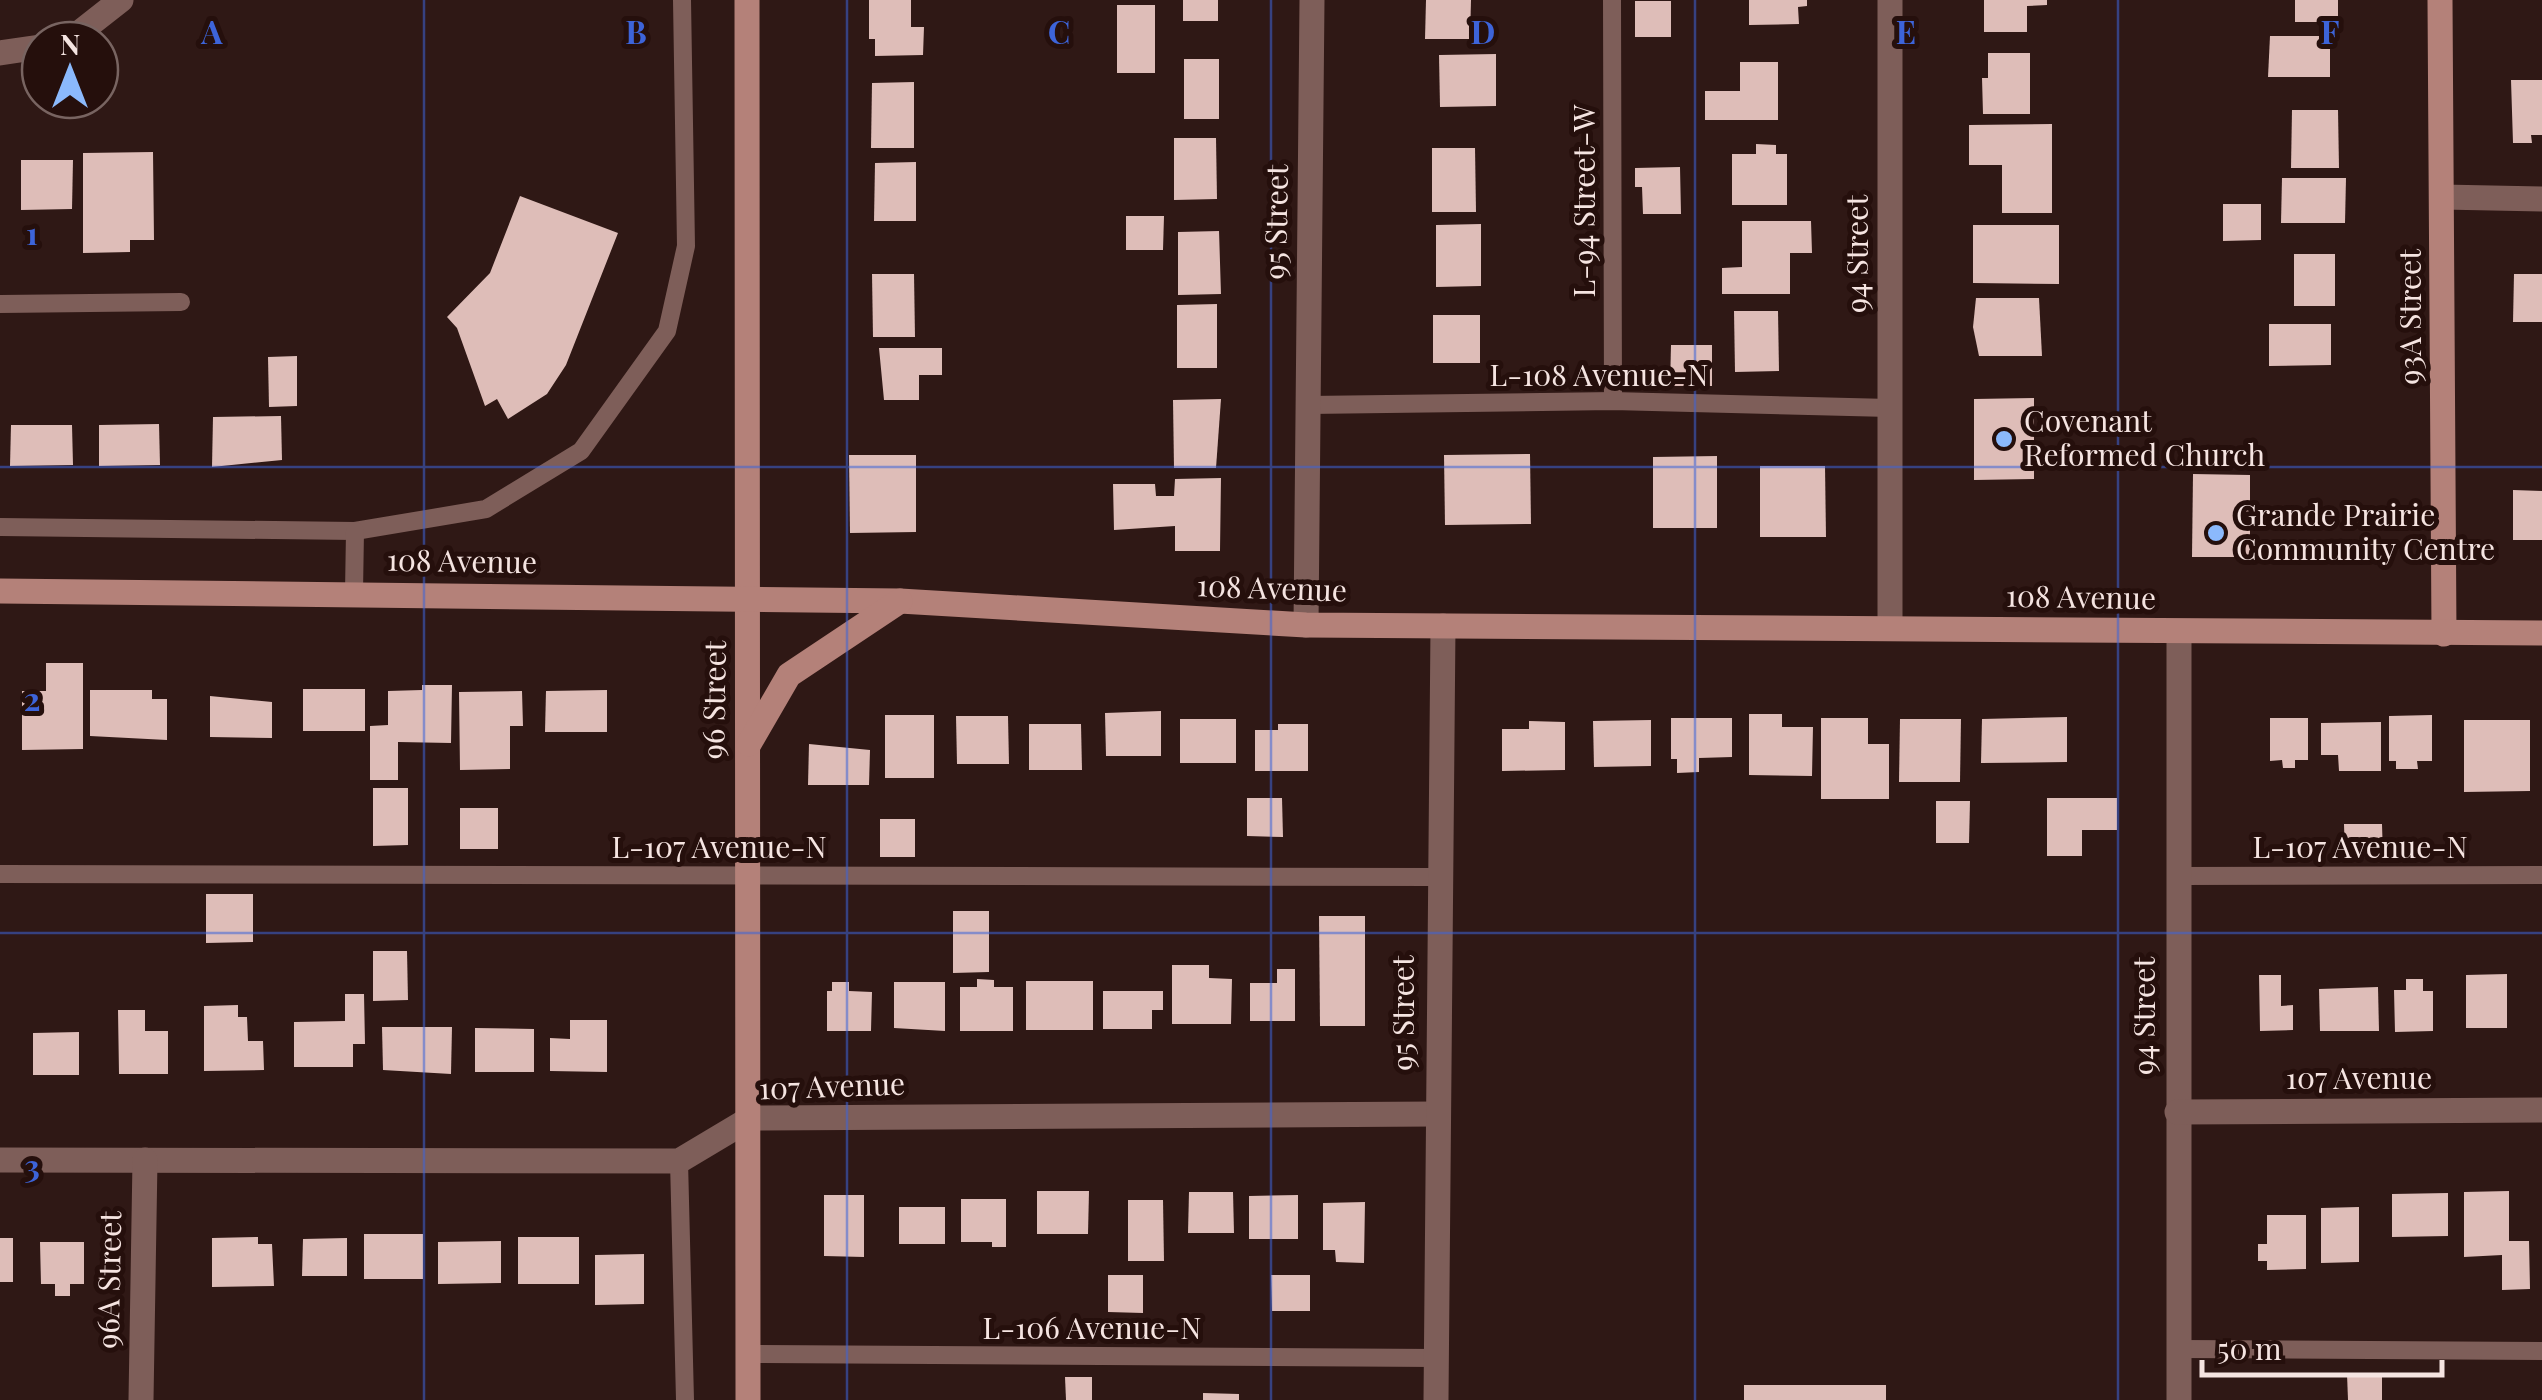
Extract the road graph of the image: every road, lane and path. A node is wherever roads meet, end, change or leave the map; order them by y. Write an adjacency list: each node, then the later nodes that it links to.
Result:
1 (121, 0): 8 (street)
2 (682, 0): 17 (lane)
3 (747, 0): 20 (street, 96 Street)
4 (1312, 0): 14 (street, 95 Street)
5 (1612, 0): 13 (lane, L-94 Street-W)
6 (1890, 0): 15 (street, 94 Street)
7 (2440, 0): 9 (street, 93A Street)
8 (96, 20)
9 (2442, 197): 10 (street); 26 (street, 93A Street)
10 (2542, 199)
11 (181, 302): 12 (lane)
12 (0, 304)
13 (1613, 402): 14 (lane, L-108 Avenue-N); 15 (lane, L-108 Avenue-N)
14 (1308, 405): 22 (street, 95 Street)
15 (1890, 408): 24 (street, 94 Street)
16 (0, 527): 17 (lane, 108 Avenue)
17 (354, 531): 19 (lane)
18 (0, 591): 19 (street, 108 Avenue)
19 (354, 592): 20 (street, 108 Avenue)
20 (749, 601): 21 (street, 108 Avenue); 28 (street, 96 Street)
21 (900, 601): 22 (street, 108 Avenue); 28 (street)
22 (1306, 625): 23 (street, 108 Avenue)
23 (1444, 626): 24 (street, 108 Avenue); 33 (street, 95 Street)
24 (1890, 628): 25 (street, 108 Avenue)
25 (2178, 632): 26 (street, 108 Avenue); 32 (street, 94 Street)
26 (2444, 634): 27 (street, 108 Avenue)
27 (2542, 634)
28 (747, 748): 30 (street, 96 Street)
29 (0, 874): 30 (lane, L-107 Avenue-N)
30 (747, 875): 33 (lane, L-107 Avenue-N); 37 (street, 96 Street)
31 (2542, 875): 32 (lane, L-107 Avenue-N)
32 (2178, 876): 35 (street, 94 Street)
33 (1438, 877): 36 (street, 95 Street)
34 (2542, 1110): 35 (street, 107 Avenue)
35 (2177, 1112): 41 (street, 94 Street)
36 (1436, 1114): 37 (street, 107 Avenue); 44 (street, 95 Street)
37 (750, 1118): 40 (street, 107 Avenue); 43 (street, 96 Street)
38 (0, 1160): 39 (street)
39 (145, 1160): 40 (street); 45 (street, 96A Street)
40 (679, 1161): 46 (lane)
41 (2178, 1348): 42 (lane); 49 (street, 94 Street)
42 (2542, 1351)
43 (748, 1354): 44 (lane, L-106 Avenue-N); 47 (street, 96 Street)
44 (1436, 1358): 48 (street, 95 Street)
45 (141, 1400)
46 (685, 1400)
47 (748, 1400)
48 (1436, 1400)
49 (2178, 1400)

